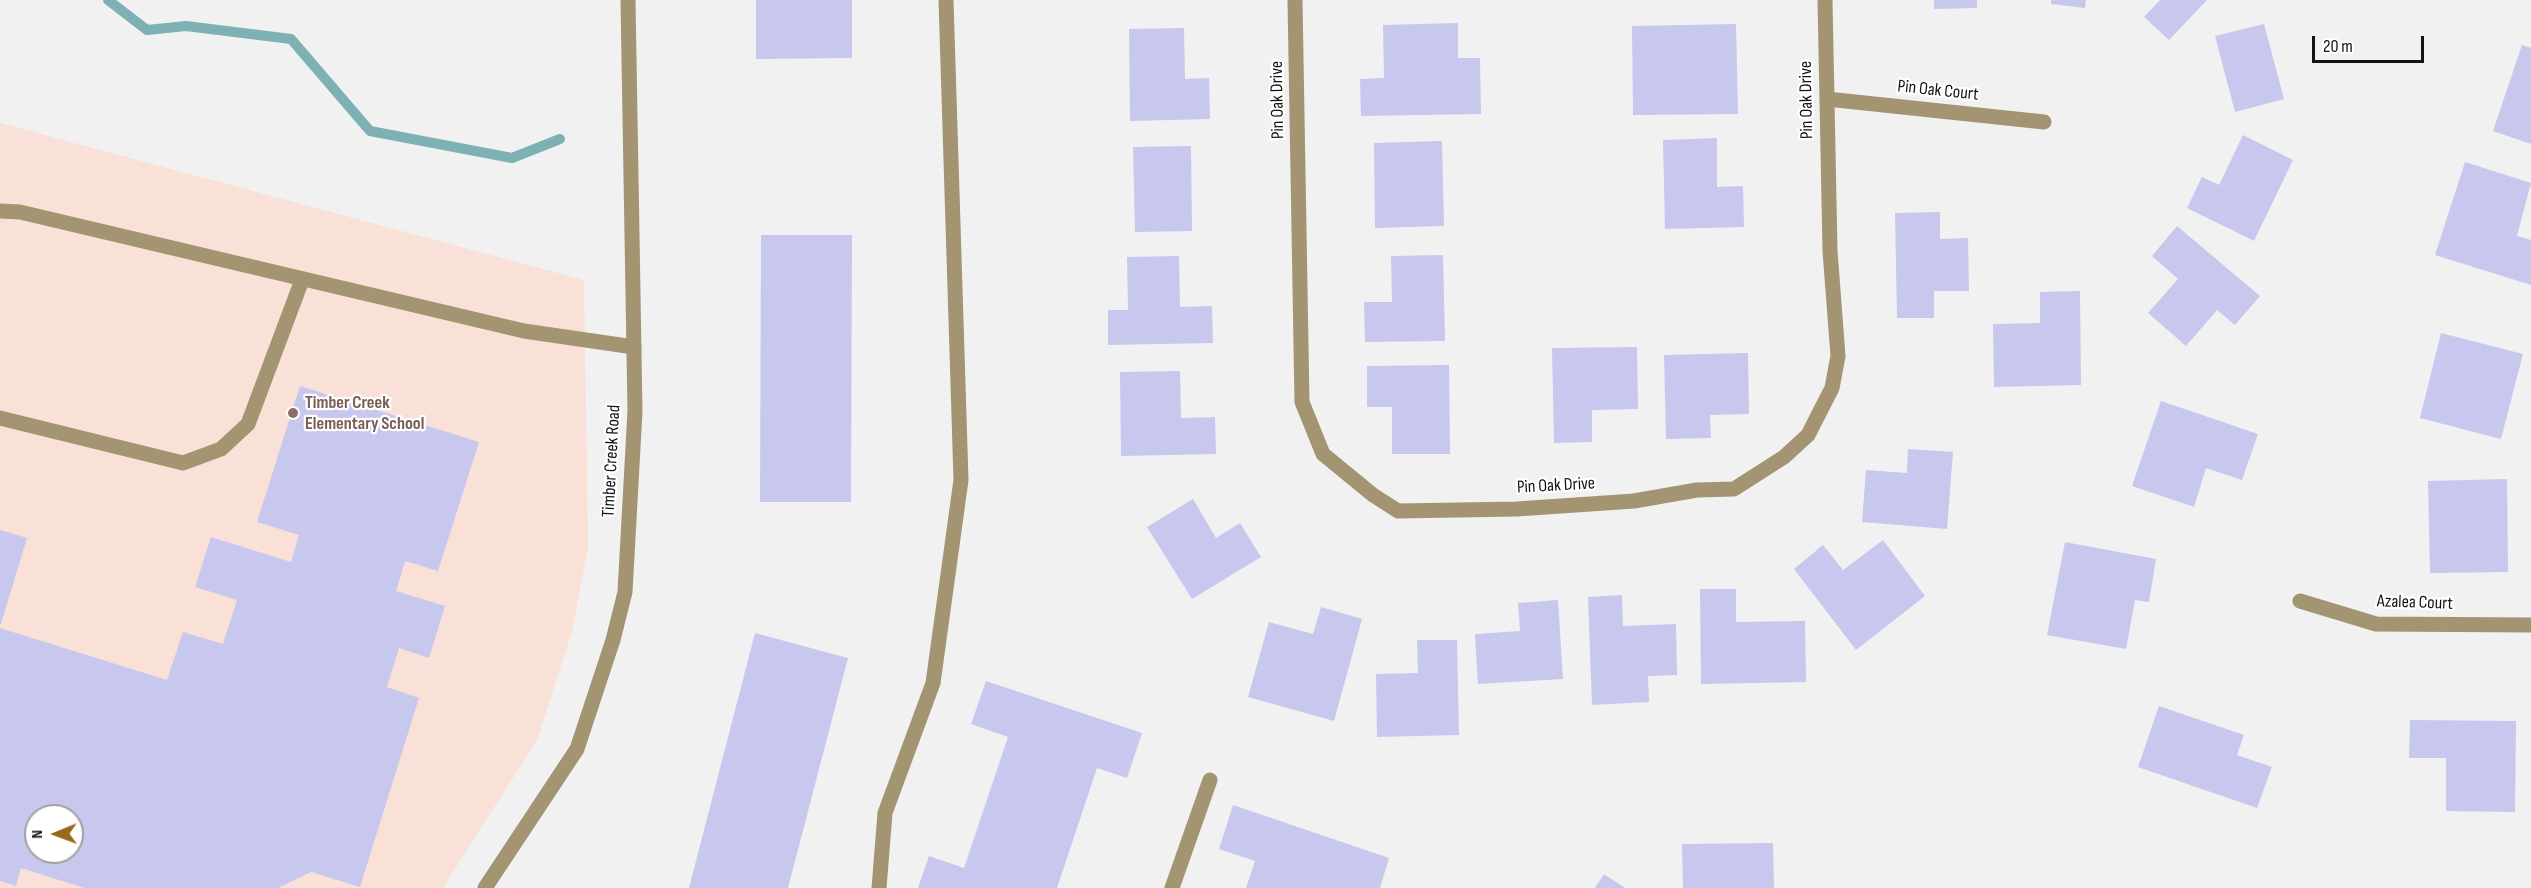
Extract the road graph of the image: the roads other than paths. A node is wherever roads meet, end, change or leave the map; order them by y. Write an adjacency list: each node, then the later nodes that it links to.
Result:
1 (628, 0): 9 (street, Timber Creek Road)
2 (946, 0): 14 (street)
3 (1295, 0): 5 (street, Pin Oak Drive)
4 (1825, 0): 5 (street, Pin Oak Drive)
5 (1827, 99): 6 (street, Pin Oak Court)
6 (2044, 122)
7 (0, 211): 8 (street)
8 (302, 280): 9 (street); 10 (street)
9 (634, 346): 15 (street, Timber Creek Road)
10 (0, 418)
11 (2300, 601): 12 (street, Azalea Court)
12 (2531, 625)
13 (1210, 780): 16 (street)
14 (878, 886)
15 (485, 888)
16 (1172, 888)

